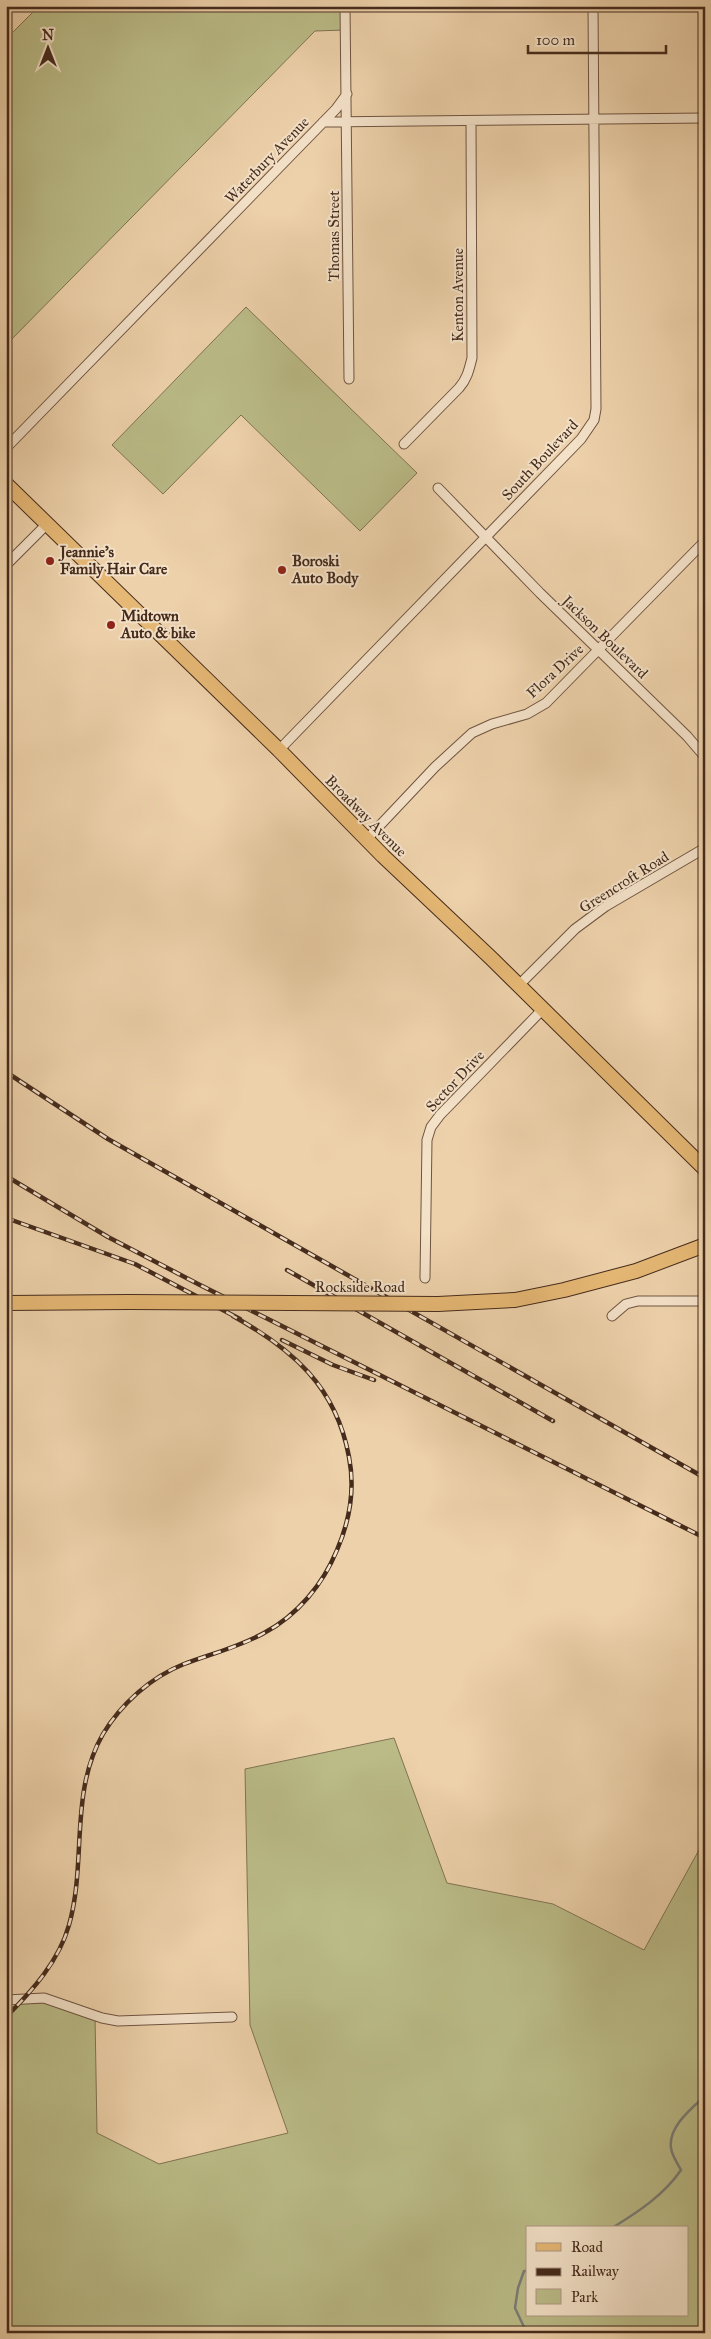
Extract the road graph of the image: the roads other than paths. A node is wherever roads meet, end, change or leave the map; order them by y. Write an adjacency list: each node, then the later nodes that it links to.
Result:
1 (345, 6): 3 (street, Thomas Street)
2 (593, 6): 4 (street, South Boulevard)
3 (347, 94): 7 (street); 8 (street, Thomas Street)
4 (595, 118): 5 (street, Waterbury Avenue); 6 (street, Waterbury Avenue); 15 (street, South Boulevard)
5 (705, 118)
6 (471, 121): 8 (street, Waterbury Avenue); 10 (street, Kenton Avenue)
7 (323, 122): 8 (street, Waterbury Avenue); 11 (street, Waterbury Avenue)
8 (348, 122): 9 (street, Thomas Street)
9 (349, 379)
10 (404, 444)
11 (6, 448)
12 (6, 484): 14 (main road, Broadway Avenue)
13 (438, 488): 15 (street, Jackson Boulevard)
14 (46, 525): 17 (street); 19 (main road, Broadway Avenue)
15 (486, 537): 18 (street, Jackson Boulevard); 19 (street, South Boulevard)
16 (705, 541): 18 (street, Flora Drive)
17 (6, 565)
18 (599, 649): 20 (street, Jackson Boulevard); 21 (street, Flora Drive)
19 (279, 750): 21 (main road, Broadway Avenue)
20 (705, 757)
21 (367, 839): 23 (main road, Broadway Avenue)
22 (705, 848): 23 (street, Greencroft Road)
23 (519, 985): 24 (main road, Broadway Avenue)
24 (542, 1010): 25 (main road, Broadway Avenue); 27 (street, Sector Drive)
25 (705, 1169)
26 (705, 1245): 29 (main road, Rockside Road, bridge)
27 (424, 1278)
28 (705, 1301): 30 (street)
29 (6, 1302)
30 (612, 1316)
31 (6, 2000): 32 (street)
32 (232, 2017)

